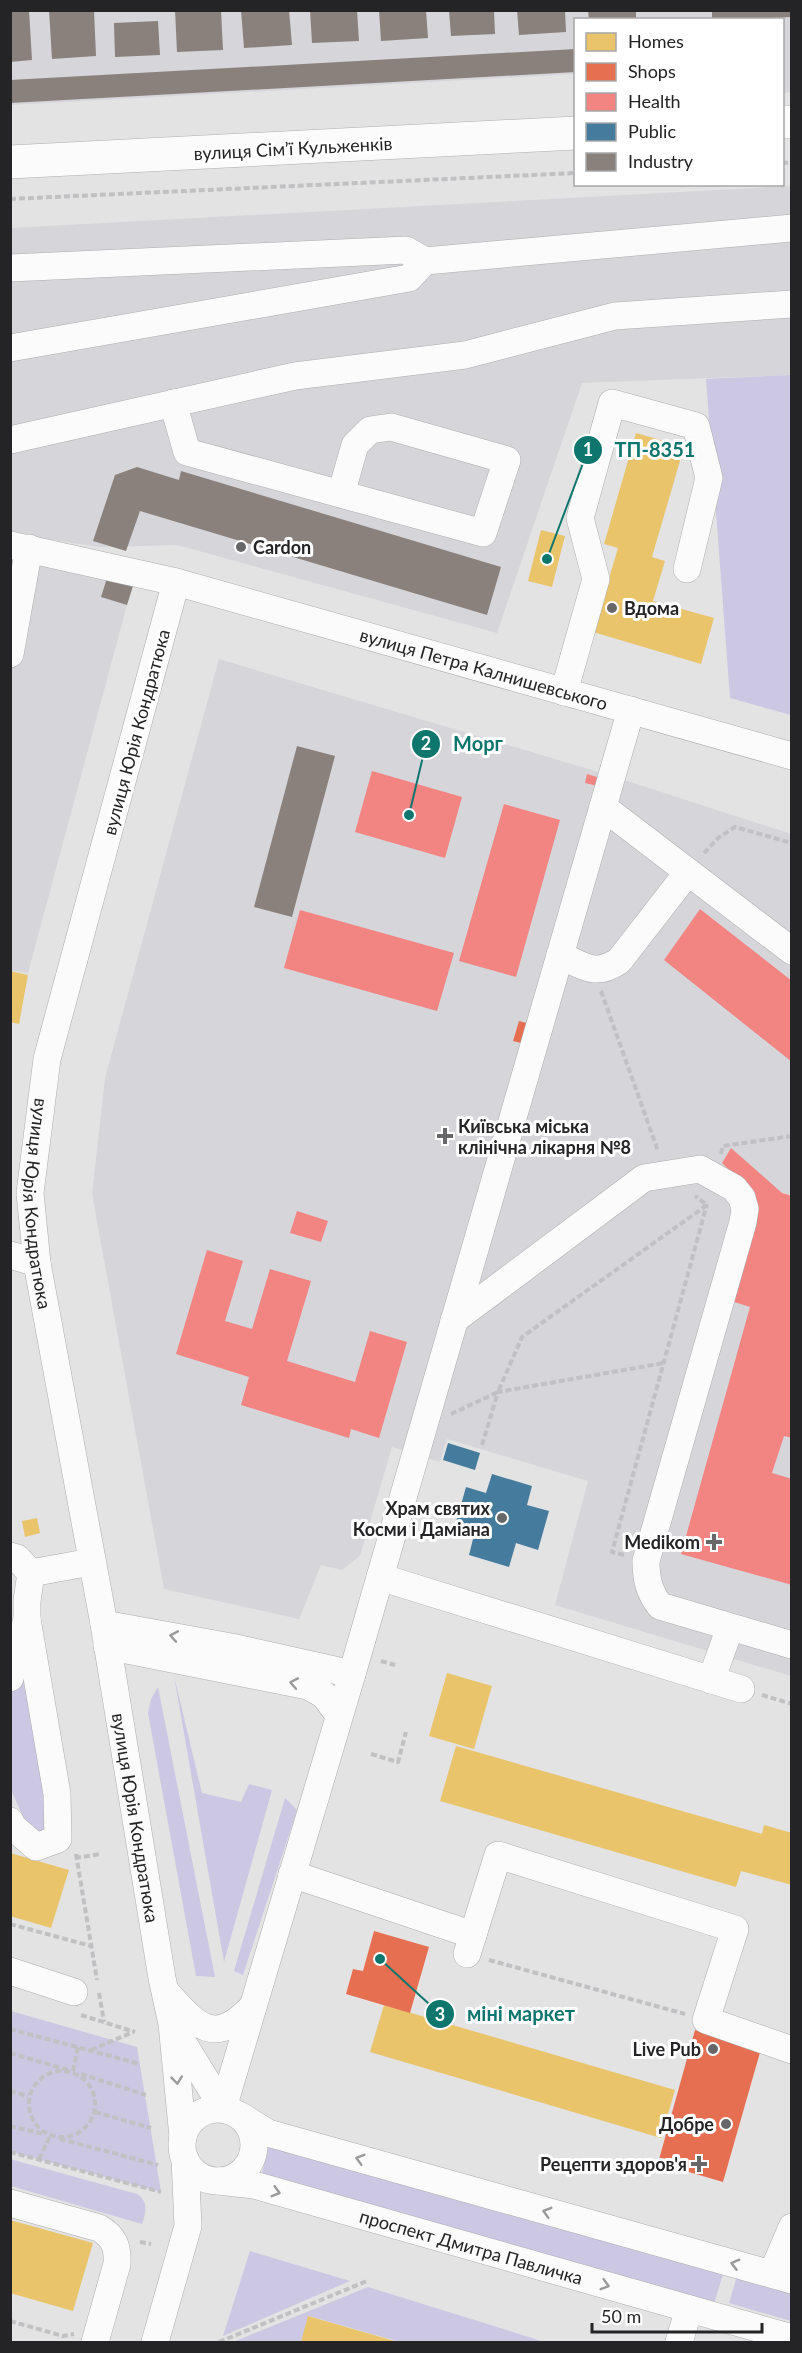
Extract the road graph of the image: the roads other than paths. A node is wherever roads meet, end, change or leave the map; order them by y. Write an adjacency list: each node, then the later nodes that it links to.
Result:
1 (574, 133): 2 (main road, вулиця Сімʼї Кульженків)
2 (10, 162)
3 (792, 228): 4 (street)
4 (425, 261): 5 (street); 7 (street)
5 (10, 268)
6 (792, 304): 8 (street)
7 (10, 348)
8 (173, 403): 9 (street); 10 (street)
9 (10, 440)
10 (341, 494): 10 (street)
11 (20, 546): 13 (street, вулиця Петра Калнишевського); 14 (street)
12 (687, 569): 15 (street)
13 (176, 582): 15 (street, вулиця Петра Калнишевського); 23 (street, вулиця Юрія Кондратюка)
14 (10, 654)
15 (564, 692): 16 (street, вулиця Петра Калнишевського)
16 (631, 710): 17 (street, вулиця Петра Калнишевського); 18 (street)
17 (792, 756)
18 (603, 807): 19 (street); 21 (street)
19 (688, 872): 20 (street); 21 (street)
20 (792, 951)
21 (560, 955): 24 (street)
22 (10, 1256): 23 (street)
23 (37, 1263): 26 (street, вулиця Юрія Кондратюка)
24 (454, 1320): 28 (street); 30 (street)
25 (10, 1556): 27 (street)
26 (92, 1562): 27 (street); 31 (street, вулиця Юрія Кондратюка)
27 (31, 1573): 29 (street)
28 (380, 1577): 33 (street); 35 (street)
29 (27, 1619): 34 (street); 38 (street)
30 (730, 1628): 32 (street); 35 (street)
31 (106, 1635): 33 (street, one-way to 31); 37 (street, one-way to 31); 41 (street, вулиця Юрія Кондратюка)
32 (792, 1645)
33 (352, 1674): 37 (street)
34 (10, 1678)
35 (711, 1680): 36 (street)
36 (741, 1689)
37 (339, 1715): 39 (street)
38 (10, 1821)
39 (292, 1874): 43 (street); 45 (street)
40 (10, 1971): 42 (street)
41 (164, 1990): 43 (street); 44 (street, вулиця Юрія Кондратюка)
42 (74, 1992)
43 (253, 2006): 46 (street)
44 (172, 2024): 46 (street, вулиця Юрія Кондратюка); 47 (street, вулиця Юрія Кондратюка, one-way to 47)
45 (792, 2050)
46 (232, 2112): 47 (street); 48 (street); 52 (street, one-way to 46)
47 (184, 2148): 48 (street); 50 (street, вулиця Юрія Кондратюка)
48 (219, 2181): 50 (street, вулиця Юрія Кондратюка); 53 (street, проспект Дмитра Павличка, one-way to 53)
49 (10, 2203): 54 (street)
50 (188, 2226): 56 (street, вулиця Юрія Кондратюка)
51 (792, 2227): 52 (street)
52 (782, 2277)
53 (689, 2309): 55 (street, проспект Дмитра Павличка); 57 (street)
54 (85, 2338)
55 (792, 2338)
56 (155, 2343)
57 (679, 2343)

